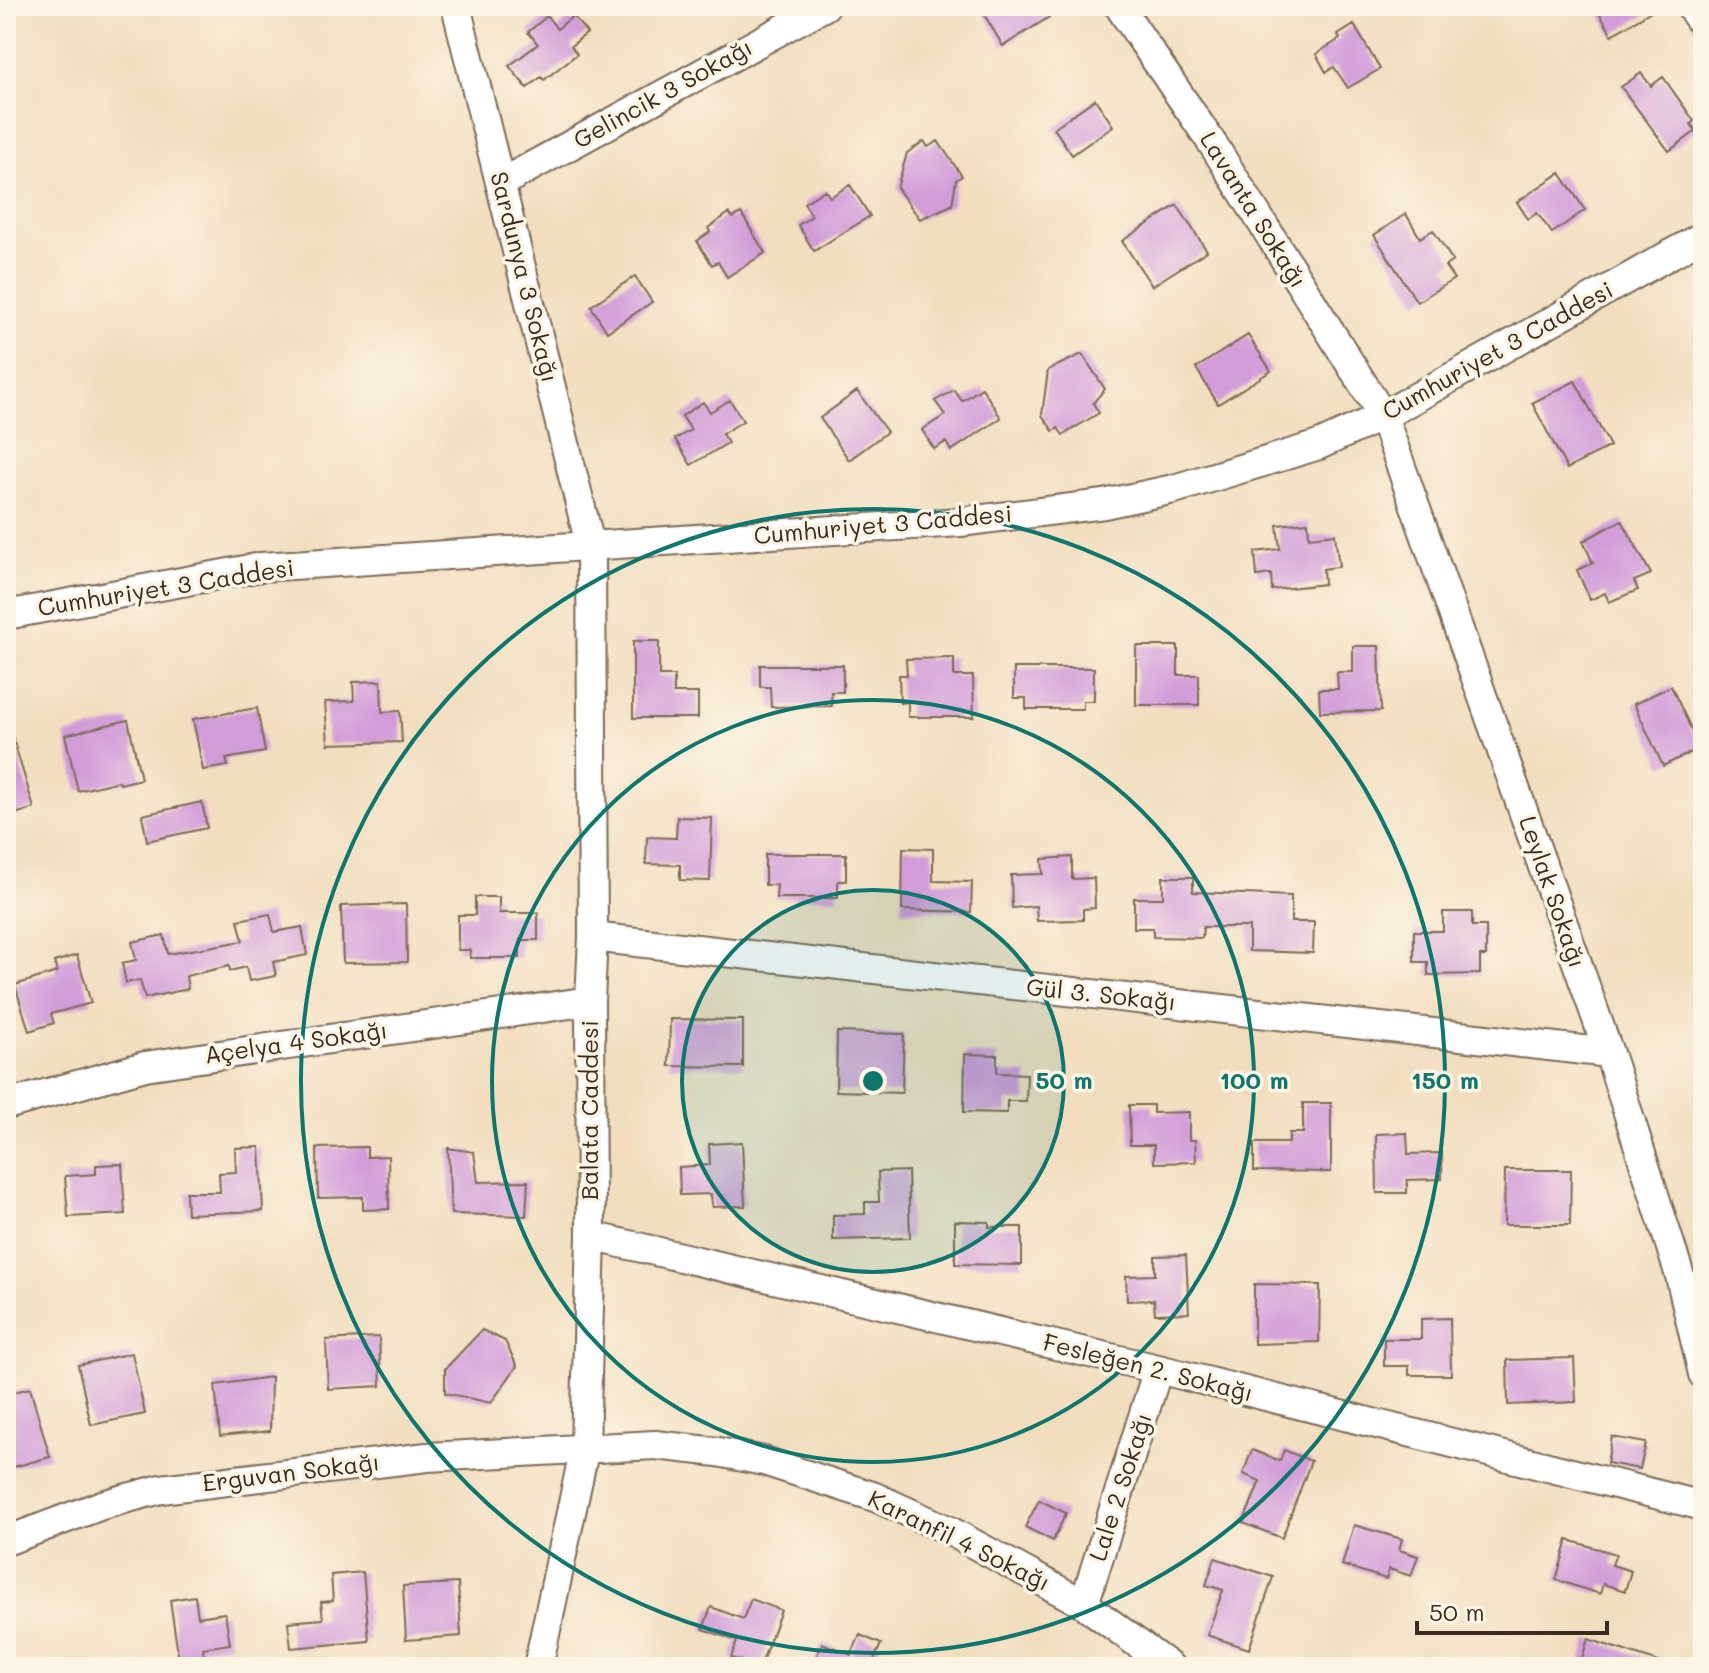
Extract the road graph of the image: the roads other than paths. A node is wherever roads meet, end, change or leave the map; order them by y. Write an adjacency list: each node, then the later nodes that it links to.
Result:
1 (456, 6): 6 (street, Sardunya 3 Sokağı)
2 (825, 6): 6 (street, Gelincik 3 Sokağı)
3 (1119, 6): 8 (street, Lavanta Sokağı)
4 (1690, 6): 5 (street)
5 (1703, 25)
6 (501, 183): 9 (street, Sardunya 3 Sokağı)
7 (1703, 236): 8 (street, Cumhuriyet 3 Caddesi)
8 (1383, 416): 9 (street, Cumhuriyet 3 Caddesi); 13 (street, Leylak Sokağı)
9 (591, 548): 10 (street, Cumhuriyet 3 Caddesi); 11 (street, Balata Caddesi)
10 (6, 615)
11 (593, 937): 12 (street, Balata Caddesi); 13 (street, Gül 3. Sokağı)
12 (590, 1001): 14 (street, Açelya 4 Sokağı); 15 (street, Balata Caddesi)
13 (1609, 1053): 17 (street, Leylak Sokağı)
14 (6, 1105)
15 (591, 1236): 16 (street, Fesleğen 2. Sokağı); 18 (street, Balata Caddesi)
16 (1158, 1369): 19 (street, Fesleğen 2. Sokağı); 21 (street, Lale 2 Sokağı)
17 (1703, 1374)
18 (585, 1447): 20 (street, Erguvan Sokağı); 21 (street, Karanfil 4 Sokağı); 22 (street, Balata Caddesi)
19 (1703, 1506)
20 (6, 1541)
21 (1084, 1604): 23 (street, Karanfil 4 Sokağı)
22 (538, 1667)
23 (1170, 1667)

